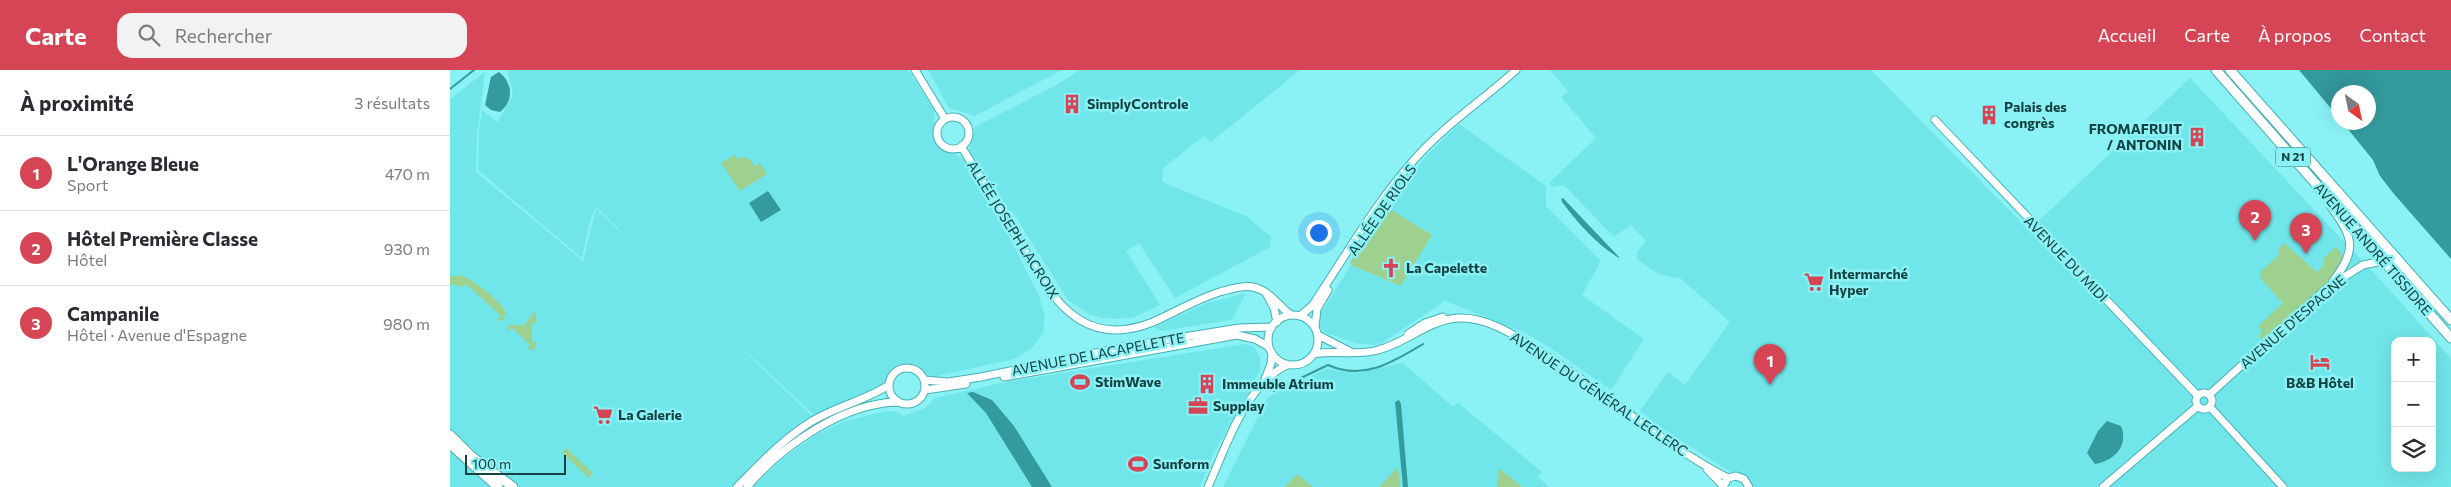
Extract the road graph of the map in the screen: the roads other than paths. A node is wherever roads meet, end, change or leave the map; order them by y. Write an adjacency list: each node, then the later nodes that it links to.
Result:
1 (915, 70): 7 (street)
2 (1511, 70): 6 (street, ALLÉE DE RIOLS)
3 (1516, 70): 6 (street, ALLÉE DE RIOLS)
4 (2216, 70): 10 (main road, AVENUE ANDRÉ TISSIDRE / N 21)
5 (2230, 70): 16 (main road, AVENUE ANDRÉ TISSIDRE / N 21)
6 (1495, 87): 15 (street, ALLÉE DE RIOLS); 18 (street, ALLÉE DE RIOLS)
7 (945, 119): 9 (street); 9 (street)
8 (1935, 120): 29 (street, AVENUE DU MIDI)
9 (961, 146): 13 (street, ALLÉE JOSEPH LACROIX)
10 (2292, 156): 11 (main road, AVENUE ANDRÉ TISSIDRE / N 21); 12 (street, AVENUE D'ESPAGNE)
11 (2383, 261): 12 (street, AVENUE D'ESPAGNE); 19 (main road, AVENUE ANDRÉ TISSIDRE / N 21)
12 (2328, 287): 28 (street, AVENUE D'ESPAGNE)
13 (1265, 291): 14 (street); 17 (street)
14 (1291, 315): 15 (street); 17 (street)
15 (1300, 316): 18 (street)
16 (2451, 320)
17 (1275, 324): 20 (street); 24 (street, AVENUE DE LACAPELETTE)
18 (1316, 331): 21 (street, AVENUE DU GÉNÉRAL LECLERC); 22 (street)
19 (2451, 338)
20 (1270, 350): 23 (street); 25 (street); 27 (street, AVENUE DE LACAPELETTE)
21 (1352, 352): 22 (street, AVENUE DU GÉNÉRAL LECLERC); 35 (street, AVENUE DU GÉNÉRAL LECLERC)
22 (1314, 354): 23 (street)
23 (1287, 365): 25 (street)
24 (924, 380): 26 (street, AVENUE DE LACAPELETTE); 27 (street)
25 (1264, 382): 43 (street)
26 (889, 385): 30 (street); 41 (street, AVENUE DE LACAPELETTE)
27 (925, 390): 30 (street, AVENUE DE LACAPELETTE)
28 (2209, 395): 29 (street); 32 (street)
29 (2198, 396): 31 (street)
30 (898, 402): 42 (street, AVENUE DE LACAPELETTE)
31 (2198, 406): 32 (street); 45 (street)
32 (2210, 407): 46 (street)
33 (450, 435): 40 (main road)
34 (450, 444): 37 (main road)
35 (1703, 465): 36 (street, AVENUE DU GÉNÉRAL LECLERC); 38 (street, AVENUE DU GÉNÉRAL LECLERC)
36 (1728, 478): 38 (street); 44 (street, AVENUE DU GÉNÉRAL LECLERC)
37 (495, 485): 39 (main road)
38 (1723, 486)
39 (503, 487)
40 (513, 487)
41 (737, 487)
42 (747, 487)
43 (1208, 487)
44 (1749, 487)
45 (2103, 487)
46 (2283, 487)

